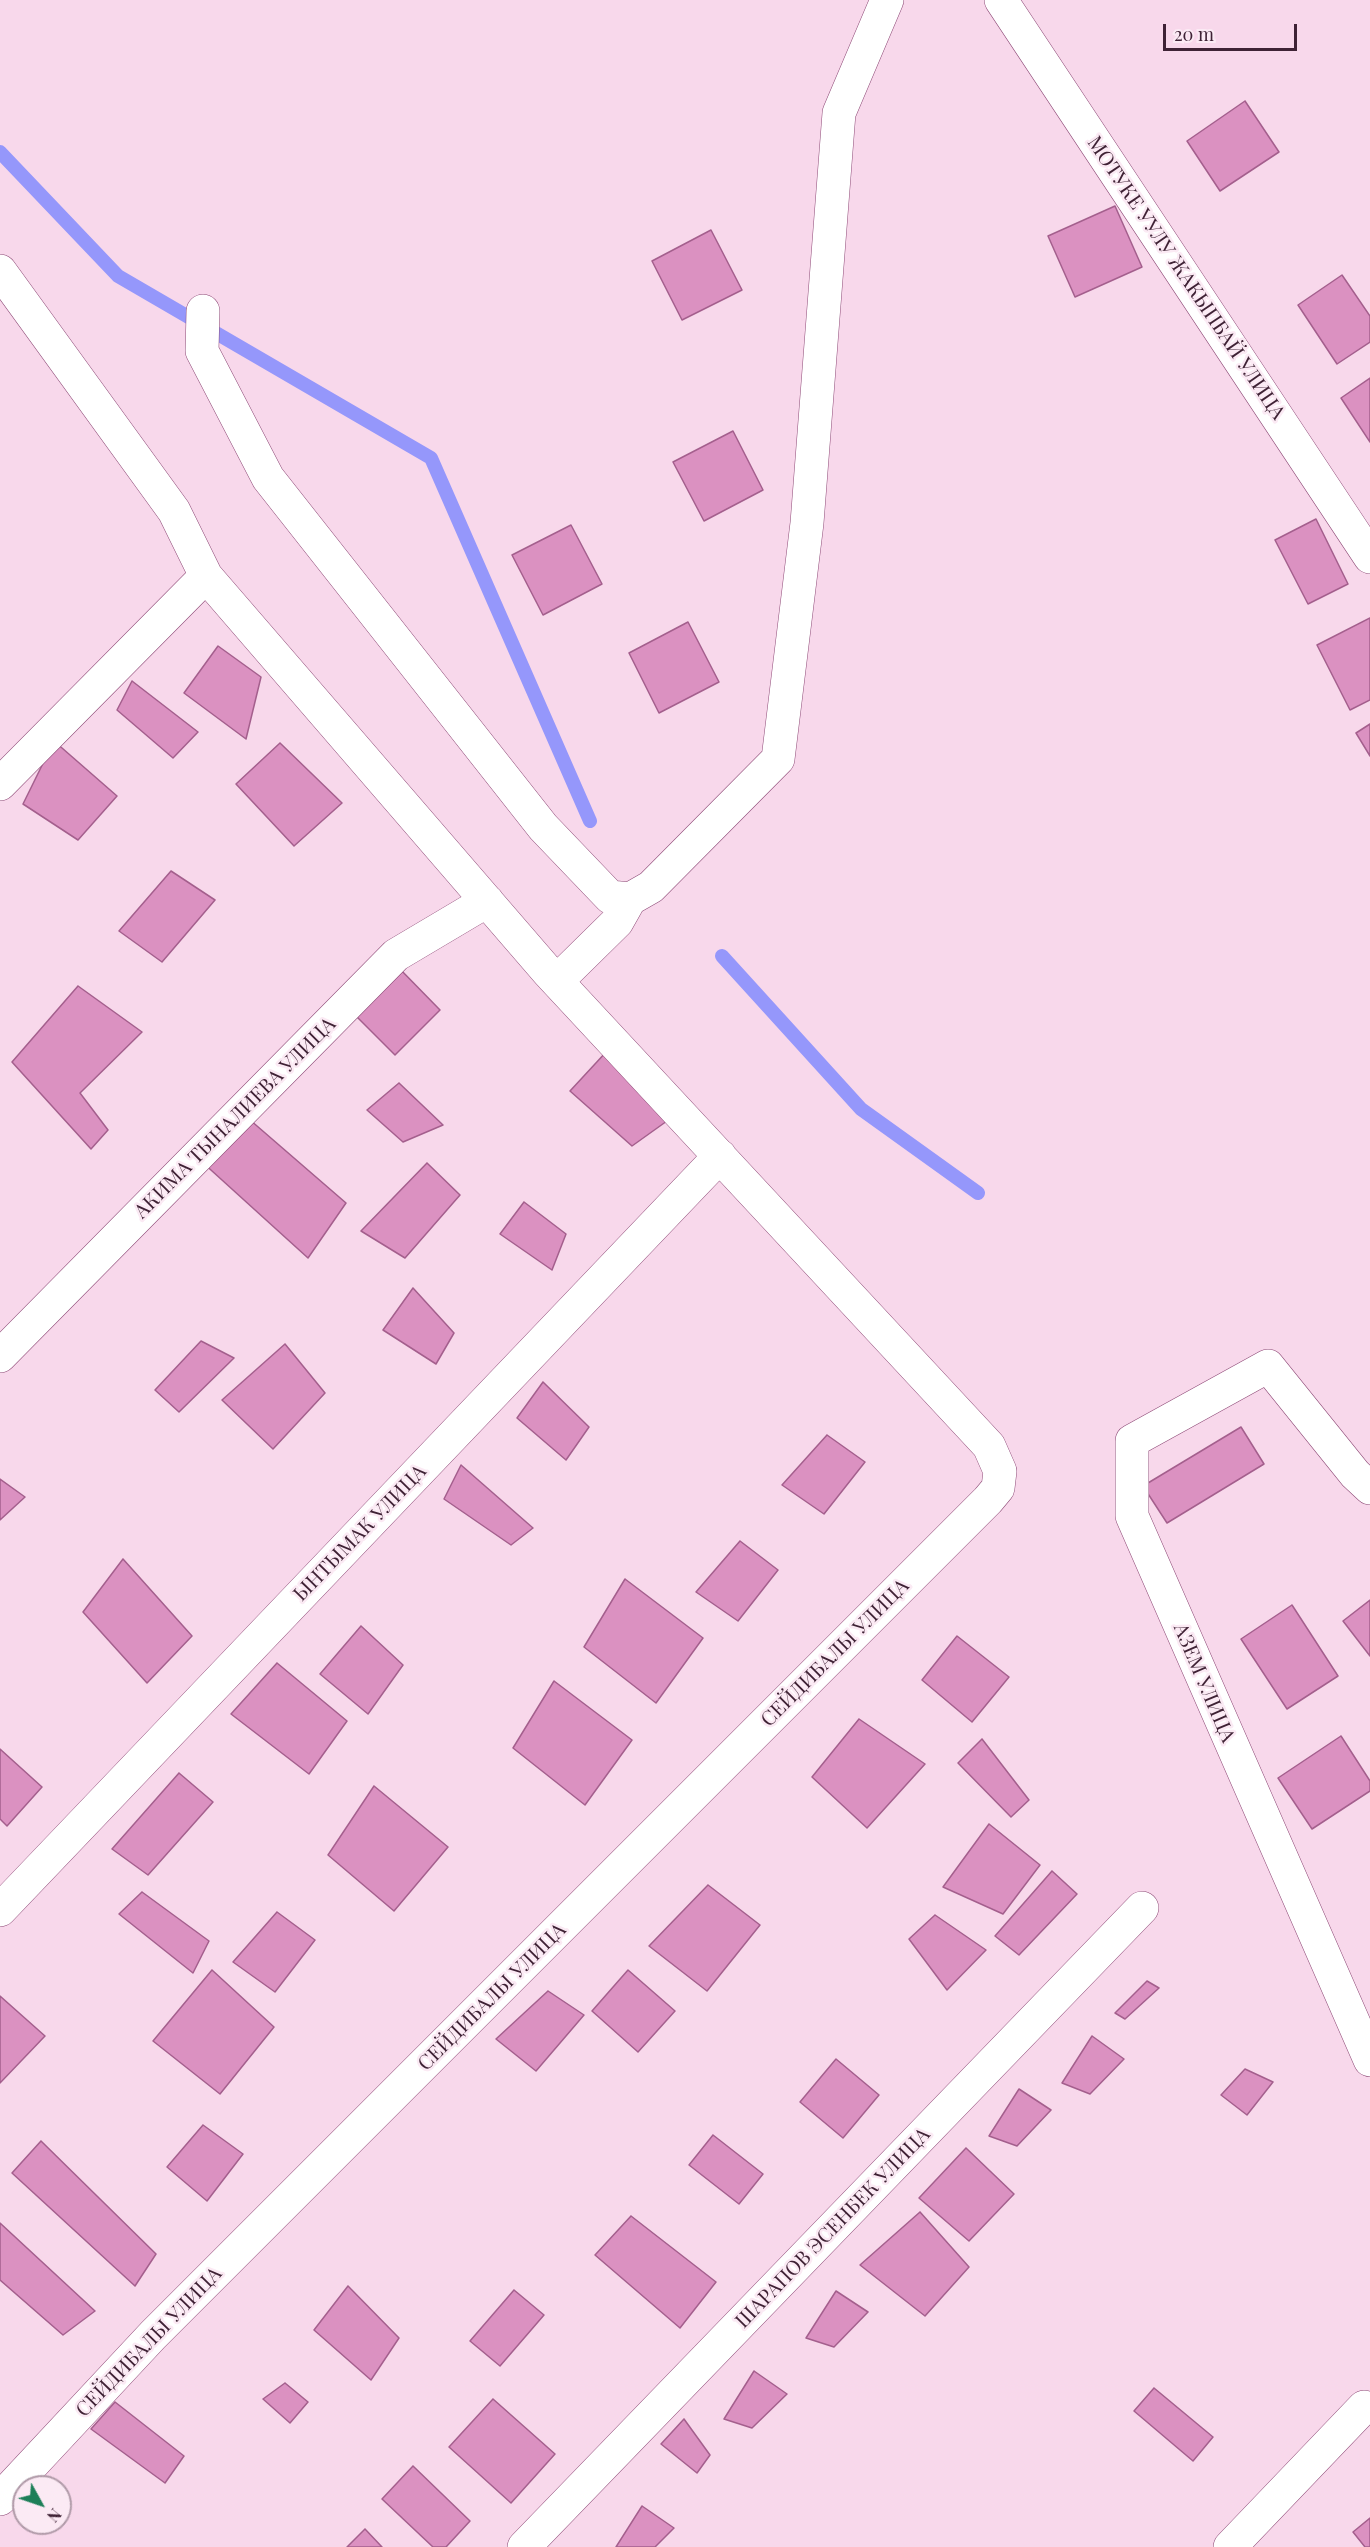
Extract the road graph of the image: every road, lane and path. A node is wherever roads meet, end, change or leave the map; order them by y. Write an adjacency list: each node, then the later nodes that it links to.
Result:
1 (887, 0): 8 (street)
2 (1001, 0): 5 (street, МОТУКЕ УУЛУ ЖАКЫПБАЙ УЛИЦА)
3 (0, 271): 6 (street)
4 (203, 312): 8 (street)
5 (1370, 557)
6 (206, 576): 7 (street); 9 (street)
7 (0, 784)
8 (630, 899): 10 (street)
9 (487, 901): 10 (street); 12 (street, АКИМА ТЫНАЛИЕВА УЛИЦА)
10 (556, 981): 11 (street)
11 (720, 1156): 15 (street, ЫНТЫМАК УЛИЦА); 18 (street, СЕЙДИБАЛЫ УЛИЦА)
12 (0, 1356)
13 (1370, 1488): 16 (street, АЗЕМ УЛИЦА)
14 (1142, 1908): 19 (street, ШАРАПОВ ЭСЕНБЕК УЛИЦА)
15 (0, 1910)
16 (1370, 2060)
17 (1364, 2407): 20 (street)
18 (0, 2499)
19 (524, 2547)
20 (1230, 2547)

